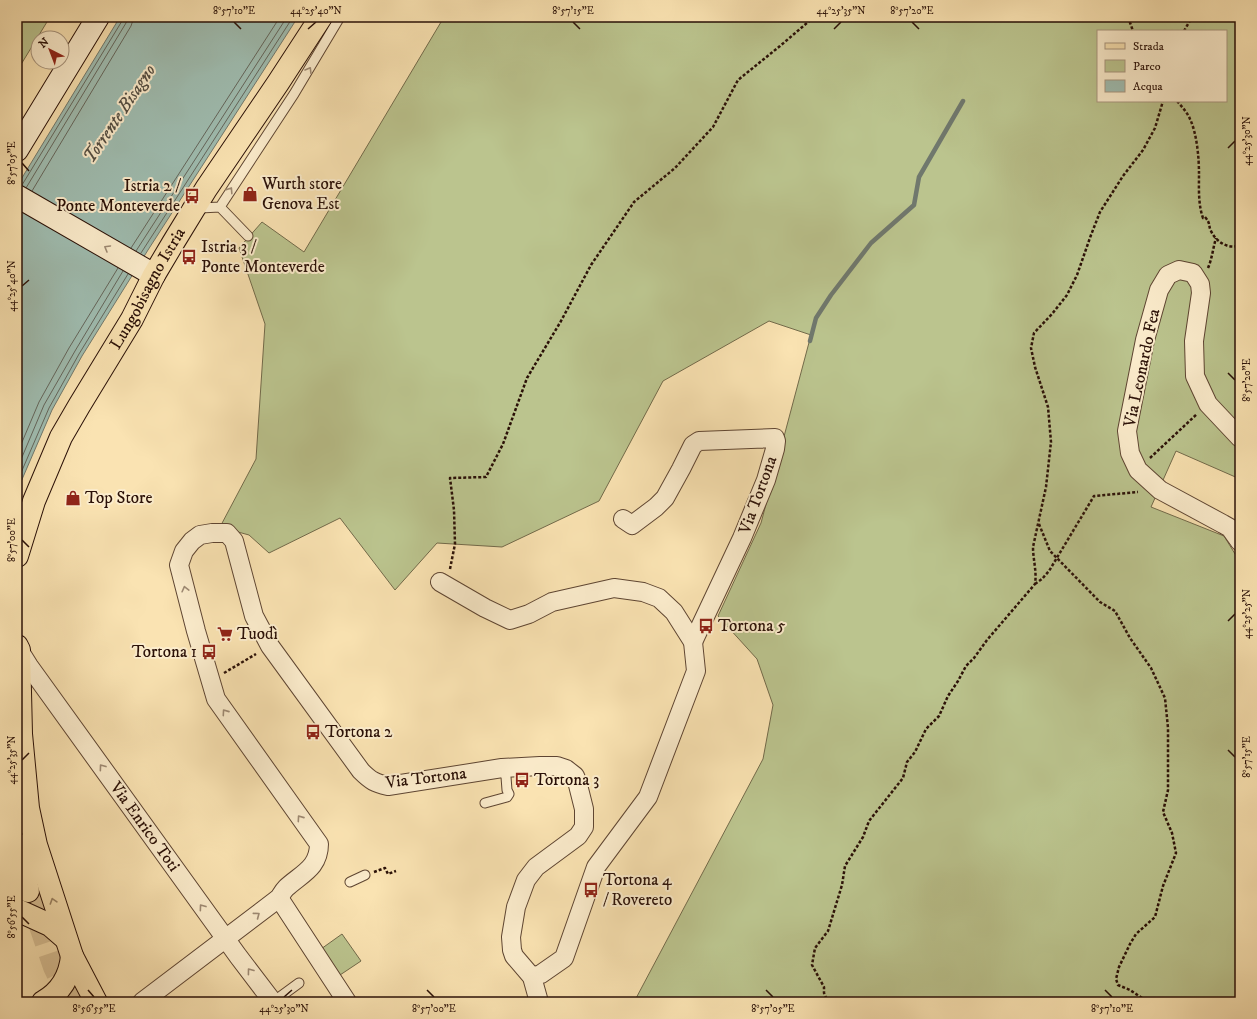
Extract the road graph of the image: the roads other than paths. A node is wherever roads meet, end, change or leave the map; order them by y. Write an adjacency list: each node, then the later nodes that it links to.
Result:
1 (98, 17): 5 (main road)
2 (321, 17): 4 (main road, Lungobisagno Istria)
3 (340, 17): 4 (lane, one-way to 3)
4 (286, 89): 7 (main road, Lungobisagno Istria)
5 (17, 150)
6 (17, 196): 9 (main road, one-way to 6)
7 (209, 201): 8 (lane); 9 (main road, Lungobisagno Istria); 10 (main road)
8 (248, 236)
9 (147, 271): 10 (main road, Lungobisagno Istria)
10 (132, 319): 14 (main road, Lungobisagno Istria)
11 (1240, 438): 13 (street, Via Leonardo Fea)
12 (623, 519): 16 (street, Via Tortona)
13 (1240, 542)
14 (17, 556)
15 (440, 582): 16 (street)
16 (693, 642): 28 (street)
17 (18, 648): 26 (street, Via Enrico Toti, one-way to 17); 27 (main road, one-way to 17)
18 (502, 768): 19 (lane); 24 (street, Via Tortona, one-way to 18); 28 (street, Via Tortona)
19 (485, 802)
20 (17, 844): 23 (main road)
21 (365, 876): 22 (lane)
22 (350, 882)
23 (28, 890)
24 (279, 898): 26 (street, Via Tortona, one-way to 24); 34 (street)
25 (17, 910): 27 (main road)
26 (225, 938): 32 (street, Via Tortona); 33 (street, Via Enrico Toti, one-way to 26)
27 (68, 947): 30 (main road); 31 (main road)
28 (532, 977): 35 (street)
29 (299, 983): 33 (lane)
30 (43, 1002)
31 (96, 1002)
32 (142, 1002)
33 (273, 1002)
34 (347, 1002)
35 (539, 1002)

